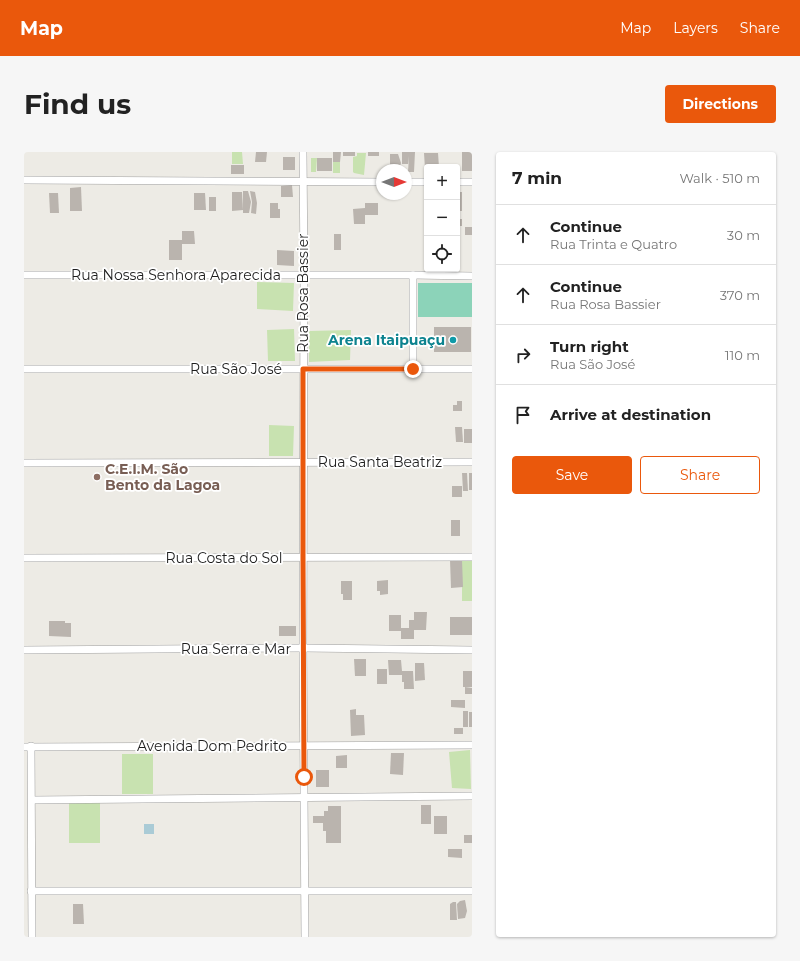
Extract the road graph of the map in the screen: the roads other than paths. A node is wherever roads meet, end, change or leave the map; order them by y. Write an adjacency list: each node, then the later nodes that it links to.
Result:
1 (303, 152): 3 (street, Rua Rosa Bassier)
2 (24, 180): 3 (street)
3 (303, 182): 4 (street); 10 (street, Rua Rosa Bassier)
4 (376, 182)
5 (412, 182): 6 (street)
6 (424, 182)
7 (460, 182): 8 (street)
8 (472, 182)
9 (24, 275): 10 (street, Rua Nossa Senhora Aparecida)
10 (304, 275): 11 (street, Rua Nossa Senhora Aparecida); 14 (street, Rua Rosa Bassier)
11 (413, 275): 12 (street, Rua Nossa Senhora Aparecida); 15 (street)
12 (472, 276)
13 (24, 369): 14 (street, Rua São José)
14 (303, 369): 15 (street, Rua São José); 17 (street, Rua Rosa Bassier)
15 (413, 369): 16 (street, Rua São José)
16 (472, 369)
17 (303, 462): 18 (street, Rua Santa Beatriz); 19 (street, Rua Santa Beatriz); 20 (street, Rua Rosa Bassier)
18 (472, 462)
19 (24, 463)
20 (303, 557): 21 (street, Rua Costa do Sol); 22 (street, Rua Costa do Sol); 23 (street, Rua Rosa Bassier)
21 (472, 557)
22 (24, 558)
23 (303, 648): 24 (street, Rua Serra e Mar); 25 (street, Rua Serra e Mar); 26 (street, Rua Rosa Bassier)
24 (24, 650)
25 (472, 650)
26 (304, 745): 27 (street, Avenida Dom Pedrito); 28 (street, Avenida Dom Pedrito); 30 (street, Rua Rosa Bassier)
27 (472, 745)
28 (28, 746): 31 (street)
29 (472, 796): 30 (street)
30 (304, 797): 31 (street); 33 (street, Rua Rosa Bassier)
31 (32, 800): 32 (street)
32 (31, 891): 33 (street); 35 (street)
33 (304, 891): 34 (street); 36 (street, Rua Rosa Bassier)
34 (472, 891)
35 (32, 937)
36 (305, 937)

